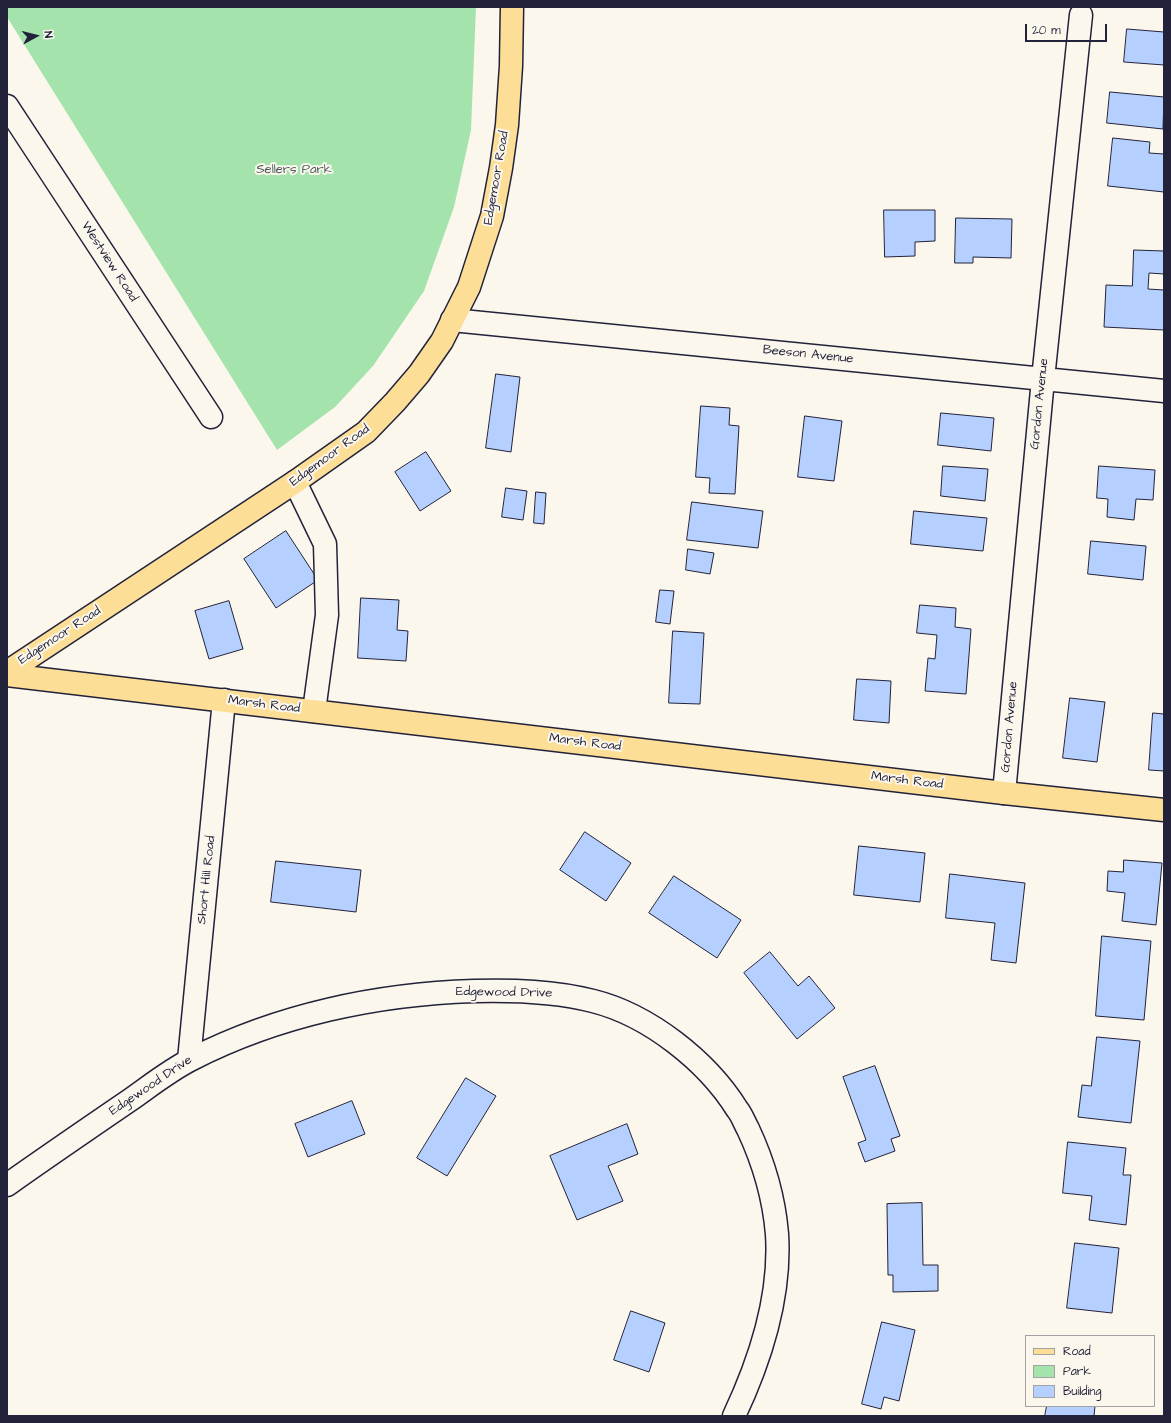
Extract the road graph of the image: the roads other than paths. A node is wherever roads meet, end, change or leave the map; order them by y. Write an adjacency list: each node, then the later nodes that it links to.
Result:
1 (512, 7): 4 (main road, Edgemoor Road)
2 (1081, 15): 5 (street, Gordon Avenue)
3 (8, 110): 7 (street, Westview Road)
4 (452, 320): 5 (street, Beeson Avenue); 8 (main road, Edgemoor Road)
5 (1042, 379): 6 (street, Beeson Avenue); 13 (street, Gordon Avenue)
6 (1164, 391)
7 (211, 417)
8 (295, 482): 9 (main road, Edgemoor Road); 12 (street)
9 (7, 672)
10 (7, 675): 11 (main road, Marsh Road)
11 (224, 700): 12 (main road, Marsh Road); 15 (street, Short Hill Road)
12 (314, 711): 13 (main road, Marsh Road)
13 (1004, 793): 14 (main road, Marsh Road)
14 (1164, 810)
15 (189, 1060): 16 (street, Edgewood Drive); 17 (street, Edgewood Drive)
16 (7, 1185)
17 (734, 1416)

